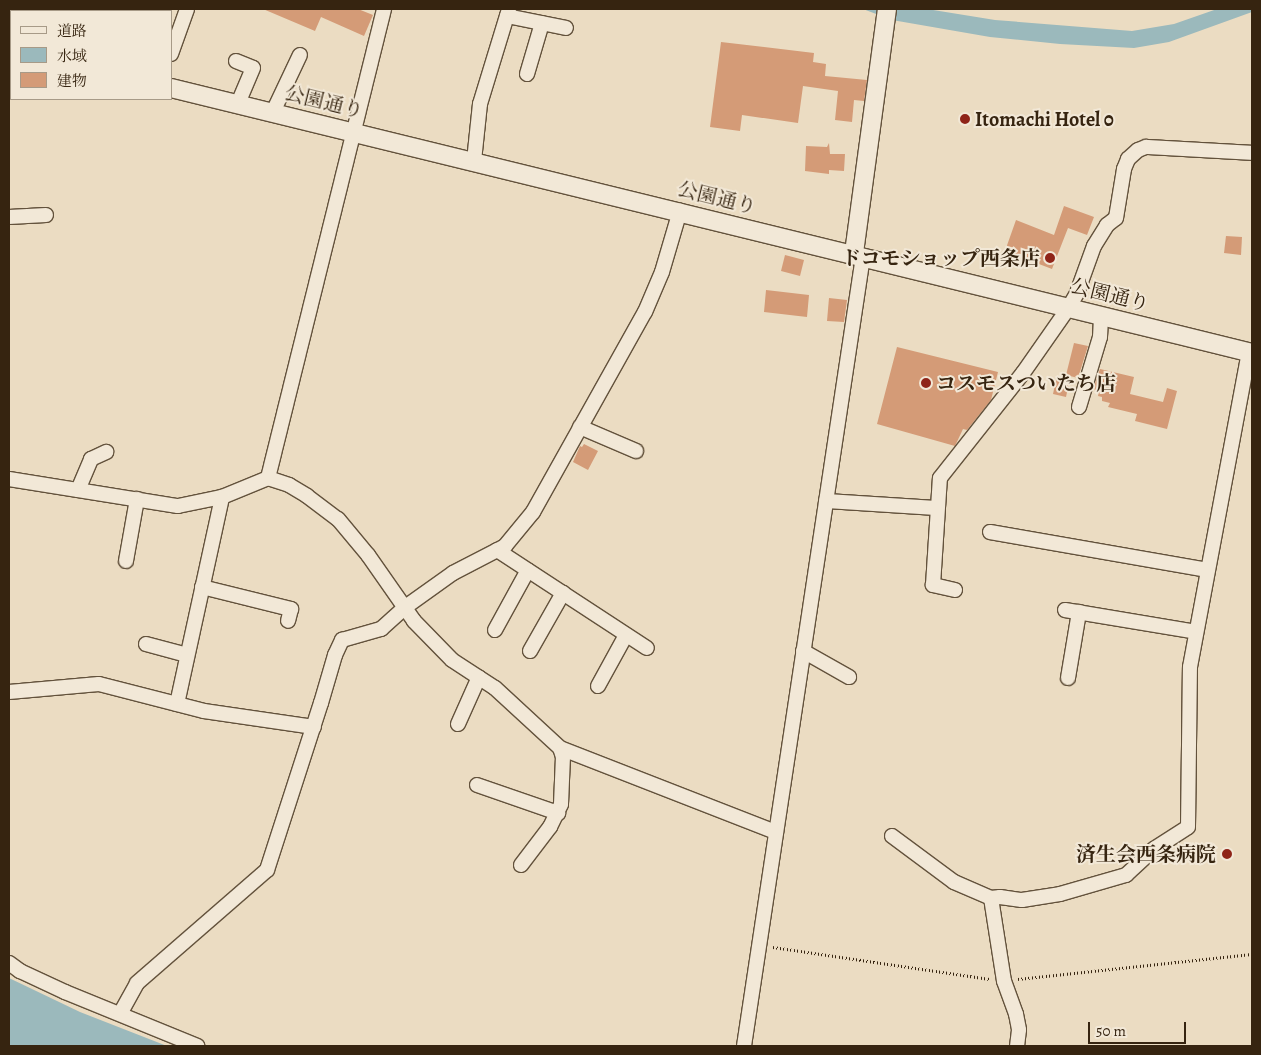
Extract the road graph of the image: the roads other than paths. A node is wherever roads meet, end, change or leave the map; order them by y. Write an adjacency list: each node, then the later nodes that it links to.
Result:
1 (188, 9): 7 (street)
2 (384, 9): 14 (street)
3 (508, 12): 5 (street); 16 (street)
4 (886, 14): 20 (street)
5 (542, 23): 6 (street); 10 (street)
6 (566, 28)
7 (172, 51)
8 (300, 55): 13 (street)
9 (236, 61): 12 (street)
10 (527, 74)
11 (172, 88): 12 (street, 公園通り)
12 (238, 104): 13 (street, 公園通り)
13 (273, 112): 14 (street, 公園通り)
14 (354, 132): 16 (street, 公園通り); 28 (street)
15 (1252, 153): 21 (street)
16 (474, 161): 17 (street, 公園通り)
17 (680, 211): 20 (street, 公園通り); 25 (street)
18 (46, 215): 19 (street)
19 (9, 217)
20 (858, 254): 21 (street, 公園通り); 33 (street)
21 (1069, 307): 22 (street, 公園通り); 34 (street)
22 (1101, 315): 23 (street, 公園通り); 24 (street)
23 (1251, 353): 39 (street)
24 (1079, 407)
25 (580, 427): 26 (street); 36 (street)
26 (636, 451)
27 (106, 452): 30 (street)
28 (268, 478): 31 (street); 43 (street)
29 (9, 479): 30 (street)
30 (78, 490): 32 (street)
31 (222, 497): 32 (street); 40 (street)
32 (138, 500): 37 (street)
33 (826, 501): 34 (street); 51 (street)
34 (937, 508): 41 (street)
35 (990, 532): 39 (street)
36 (498, 550): 38 (street); 43 (street)
37 (126, 561)
38 (528, 570): 42 (street); 45 (street)
39 (1208, 570): 46 (street)
40 (202, 587): 44 (street); 52 (street)
41 (955, 590)
42 (564, 593): 47 (street); 50 (street)
43 (404, 608): 53 (street); 60 (street)
44 (288, 621)
45 (495, 630)
46 (1196, 632): 55 (street); 67 (street)
47 (626, 634): 49 (street); 56 (street)
48 (146, 644): 52 (street)
49 (647, 648)
50 (530, 650)
51 (804, 651): 54 (street); 64 (street)
52 (188, 655): 58 (street)
53 (479, 677): 59 (street); 61 (street)
54 (849, 677)
55 (1068, 678)
56 (598, 686)
57 (9, 692): 58 (street)
58 (176, 704): 60 (street)
59 (458, 724)
60 (314, 727): 69 (street)
61 (560, 748): 63 (street); 64 (street)
62 (477, 785): 63 (street)
63 (558, 813): 66 (street)
64 (776, 832): 71 (street)
65 (892, 836): 67 (street)
66 (521, 865)
67 (991, 898): 72 (street)
68 (9, 963): 69 (street)
69 (120, 1014): 70 (street)
70 (197, 1046)
71 (744, 1046)
72 (1017, 1046)

